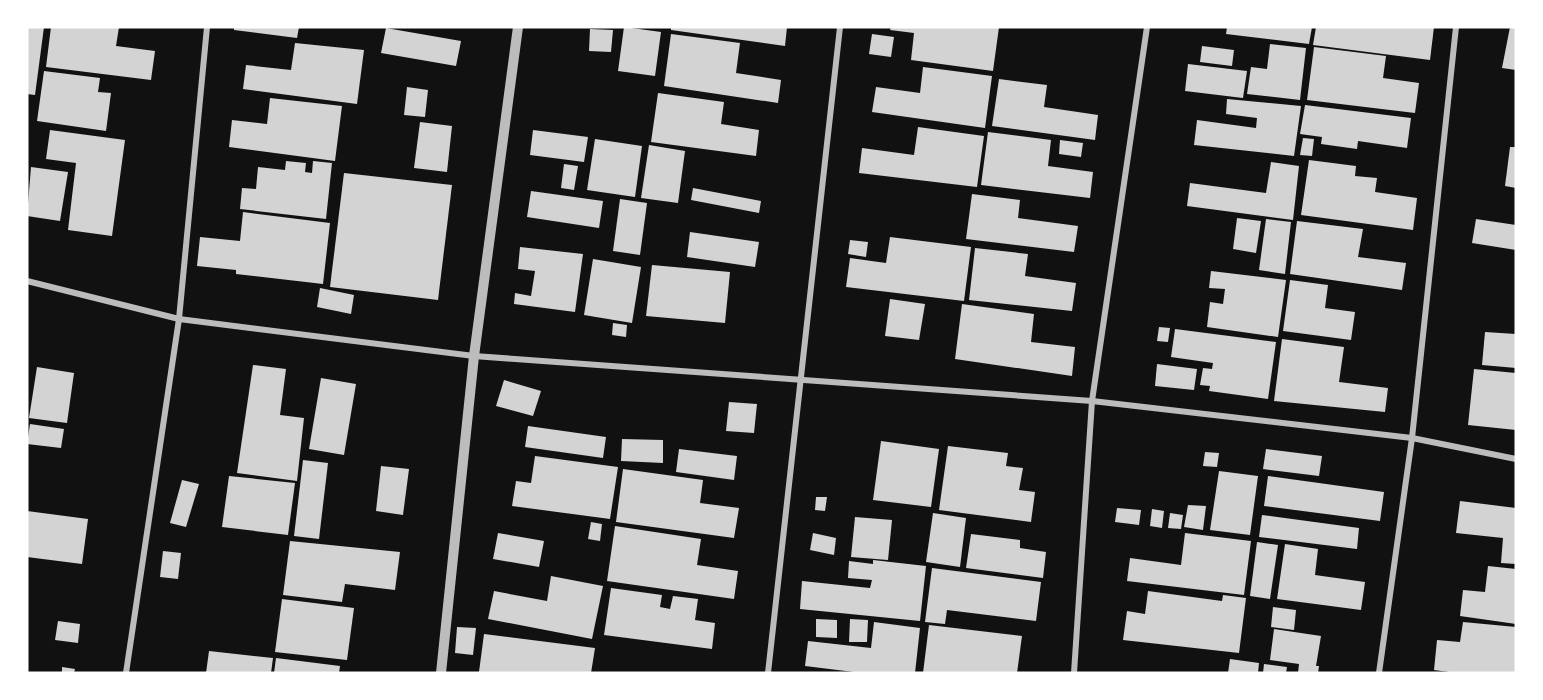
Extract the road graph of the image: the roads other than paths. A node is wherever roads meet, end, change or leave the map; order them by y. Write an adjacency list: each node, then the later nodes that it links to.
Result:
1 (207, 27): 7 (street)
2 (518, 27): 8 (street)
3 (840, 27): 9 (street)
4 (1147, 27): 10 (street)
5 (1456, 27): 11 (street)
6 (27, 281): 7 (street)
7 (179, 319): 8 (street); 13 (street)
8 (474, 356): 9 (street); 14 (street)
9 (800, 382): 10 (street); 15 (street)
10 (1092, 401): 11 (street); 16 (street)
11 (1412, 438): 12 (street); 17 (street)
12 (1516, 459)
13 (126, 673)
14 (441, 673)
15 (768, 673)
16 (1074, 673)
17 (1379, 673)

